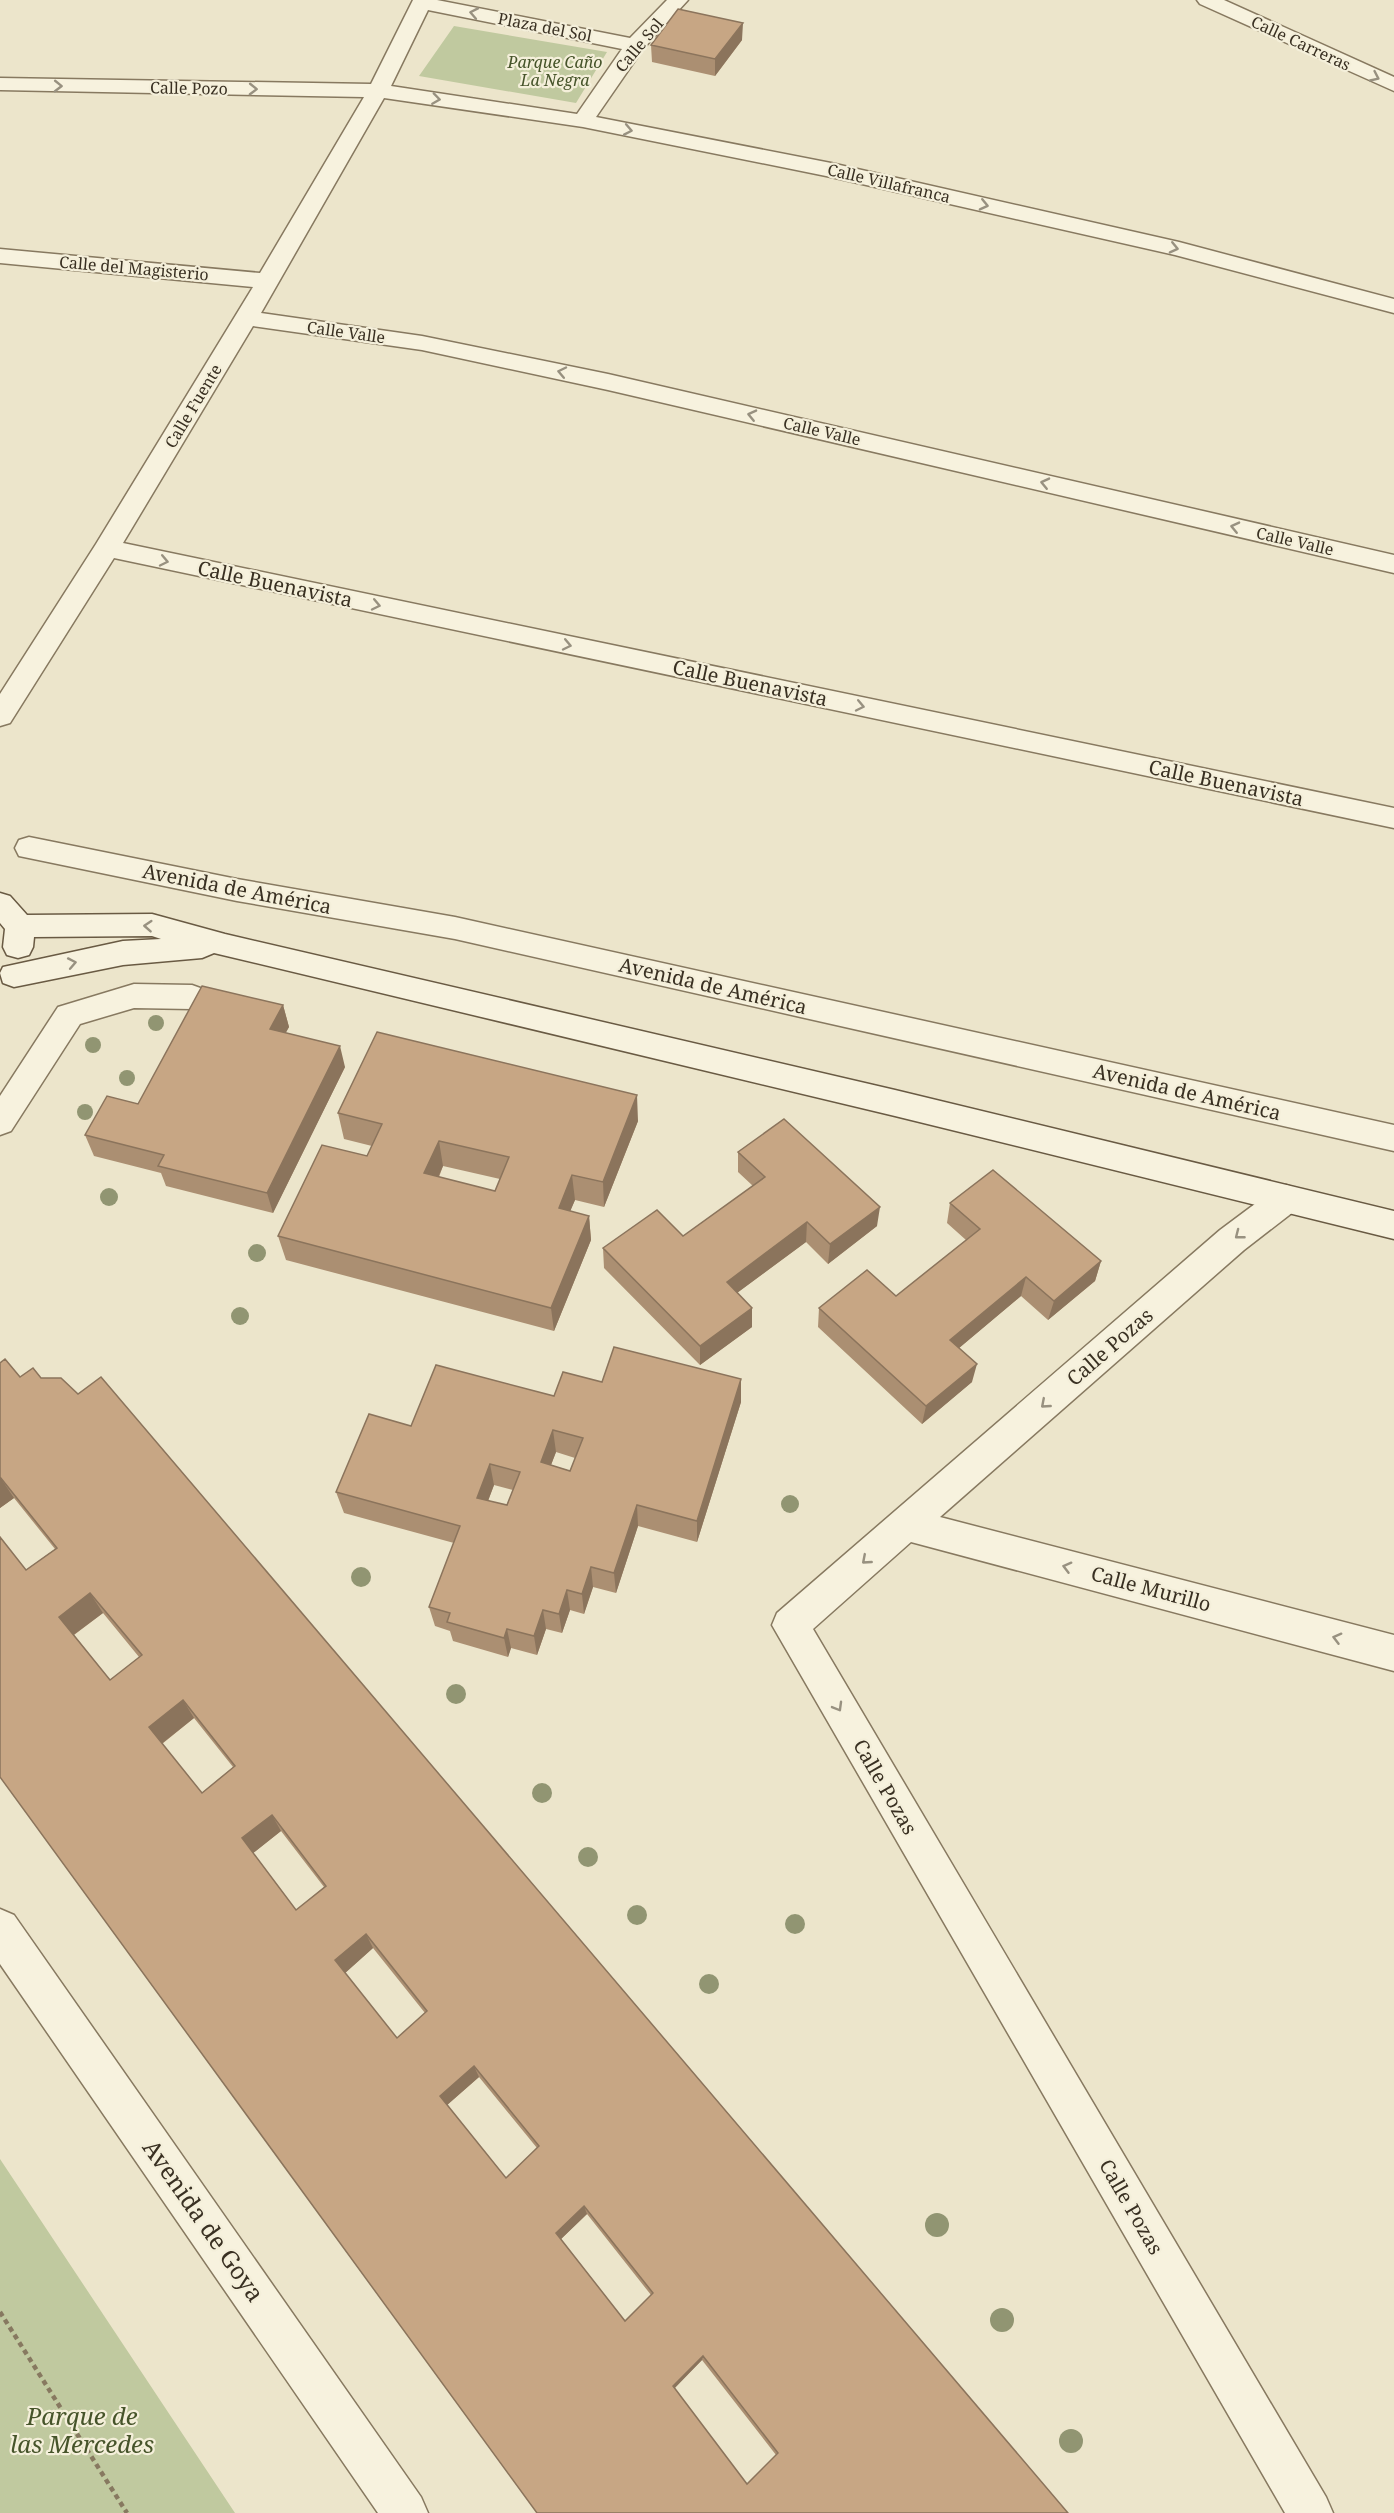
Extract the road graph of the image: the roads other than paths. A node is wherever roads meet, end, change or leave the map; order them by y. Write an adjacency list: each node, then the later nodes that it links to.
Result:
1 (678, 0): 4 (street, Calle Sol)
2 (1207, 0): 6 (street, Calle Carreras, one-way to 6)
3 (422, 2): 4 (street, Plaza del Sol, one-way to 3); 7 (street, Calle Fuente)
4 (635, 45): 8 (street, Calle Sol)
5 (0, 84): 7 (street, Calle Pozo, one-way to 7)
6 (1394, 85)
7 (378, 91): 8 (street, Calle Villafranca, one-way to 8); 10 (street, Calle Fuente)
8 (583, 121): 11 (street, Calle Villafranca, one-way to 11)
9 (0, 256): 10 (street, Calle del Magisterio)
10 (268, 281): 12 (street, Calle Fuente)
11 (1394, 306)
12 (246, 318): 13 (street, Calle Fuente); 14 (street, Calle Valle, one-way to 12)
13 (107, 549): 15 (street, Calle Fuente); 16 (street, Calle Buenavista, one-way to 16)
14 (1394, 564)
15 (0, 716)
16 (1394, 818)
17 (29, 848): 24 (street, Avenida de América)
18 (0, 904): 19 (street)
19 (20, 926): 20 (street, one-way to 19); 21 (street)
20 (225, 945): 21 (street, one-way to 20); 25 (street)
21 (7, 981)
22 (192, 997): 23 (street)
23 (0, 1122)
24 (1394, 1138)
25 (1286, 1199): 26 (street); 27 (street, Calle Pozas, one-way to 27)
26 (1394, 1226)
27 (907, 1525): 28 (street, Calle Murillo, one-way to 27); 31 (street, Calle Pozas, one-way to 31)
28 (1394, 1653)
29 (0, 1929): 30 (street, Avenida de Goya)
30 (405, 2513)
31 (1310, 2513)

